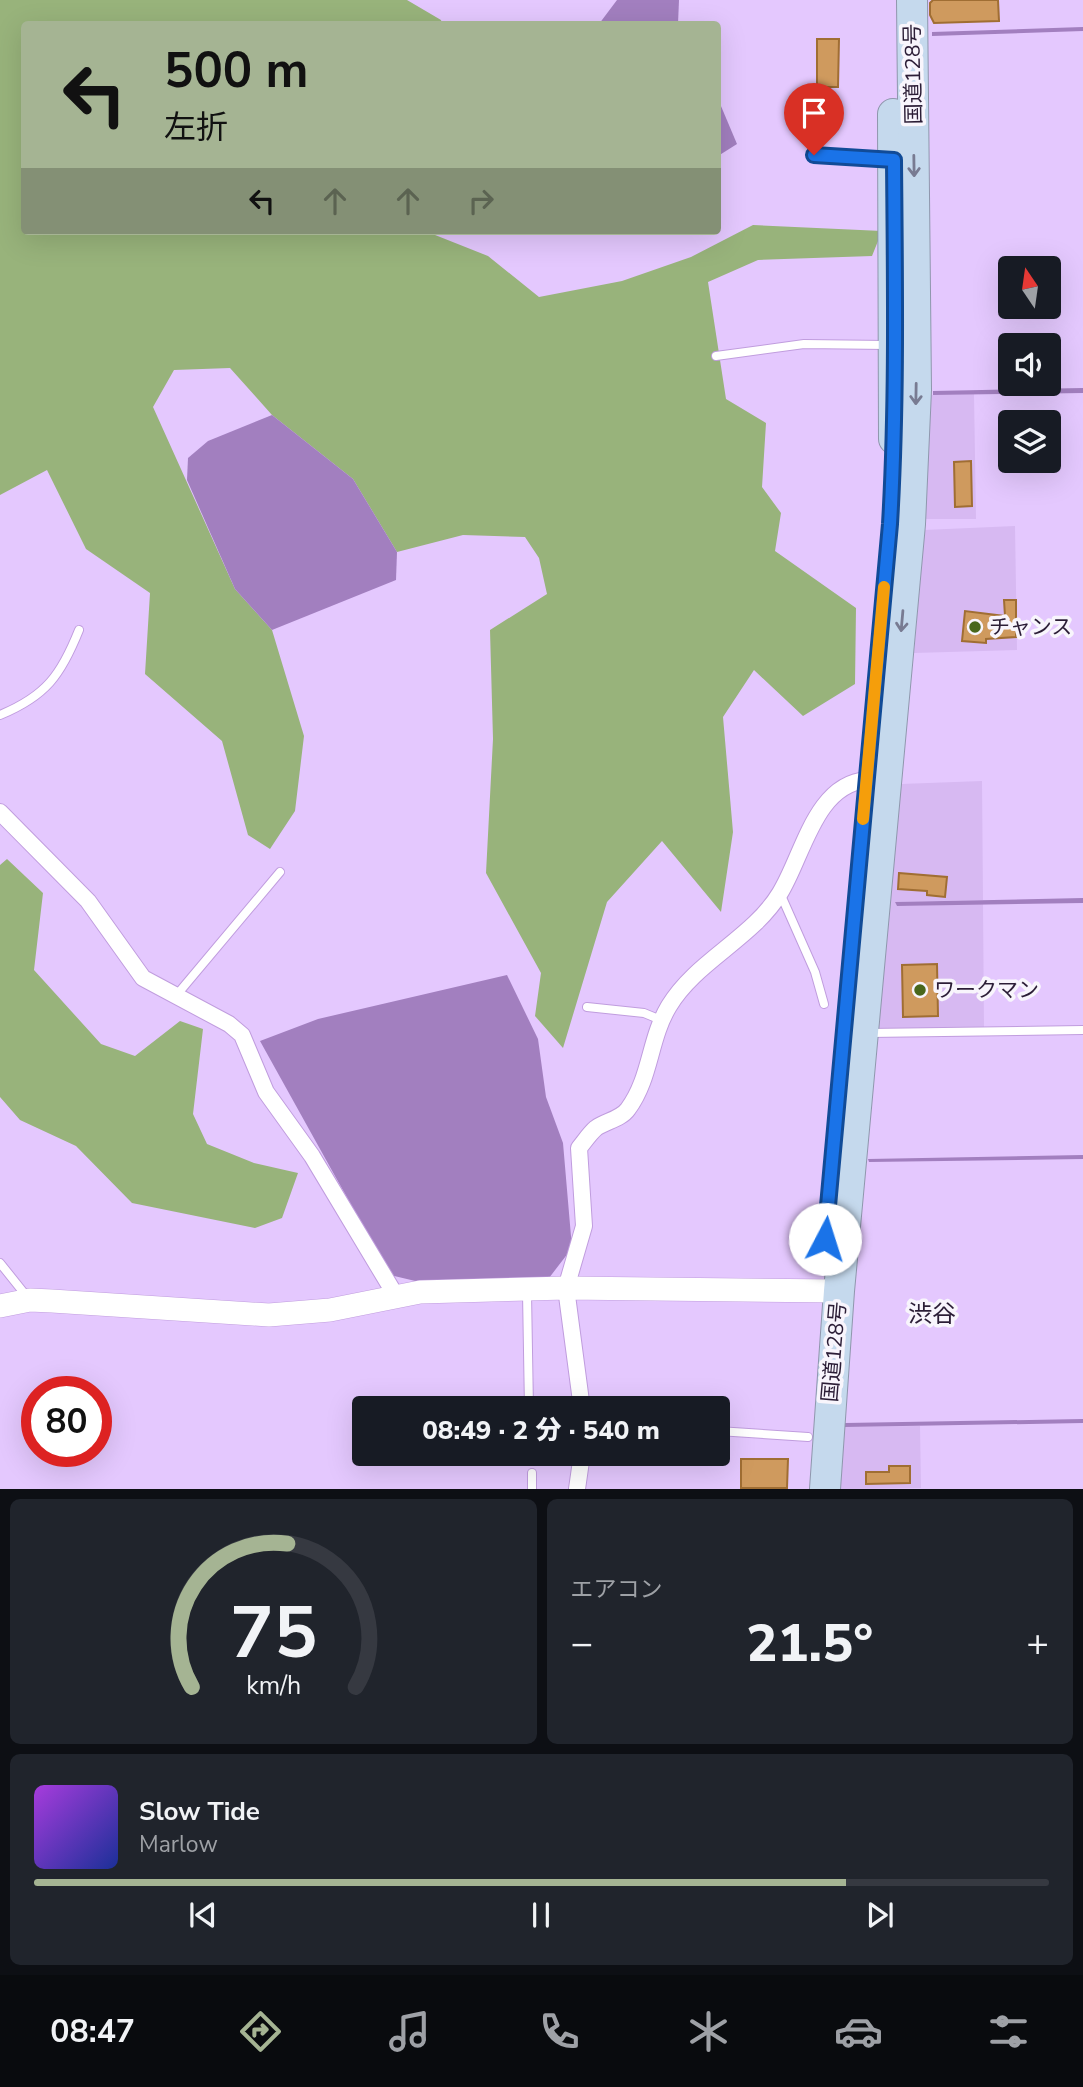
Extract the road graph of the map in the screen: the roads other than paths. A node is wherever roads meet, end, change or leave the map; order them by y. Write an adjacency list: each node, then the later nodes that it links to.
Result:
1 (891, 0): 4 (highway, 国道128号)
2 (912, 0): 5 (highway, 国道128号, one-way to 5)
3 (814, 155): 4 (lane)
4 (894, 160): 5 (highway, 国道128号)
5 (906, 345): 6 (lane); 9 (highway, 国道128号); 18 (highway, 国道128号, one-way to 18)
6 (716, 356)
7 (79, 630): 8 (lane)
8 (0, 715)
9 (867, 780): 12 (street); 22 (highway, 国道128号)
10 (0, 812): 13 (street)
11 (280, 872): 13 (lane)
12 (780, 893): 14 (lane); 16 (street)
13 (175, 997): 23 (street)
14 (824, 1004)
15 (587, 1007): 16 (lane)
16 (661, 1020): 20 (street)
17 (1083, 1030): 18 (lane)
18 (858, 1032): 22 (highway, 国道128号)
19 (0, 1263): 24 (lane)
20 (566, 1288): 21 (street); 22 (street); 27 (street)
21 (527, 1289): 23 (street); 26 (lane)
22 (830, 1291): 29 (highway, 国道128号); 35 (highway, 国道128号)
23 (396, 1296): 24 (street)
24 (30, 1300): 25 (street)
25 (0, 1306)
26 (528, 1396)
27 (580, 1396)
28 (730, 1432): 29 (lane)
29 (808, 1437): 34 (highway, 国道128号)
30 (581, 1466): 33 (street)
31 (533, 1473): 32 (lane)
32 (532, 1489)
33 (578, 1489)
34 (807, 1489)
35 (825, 1489)

